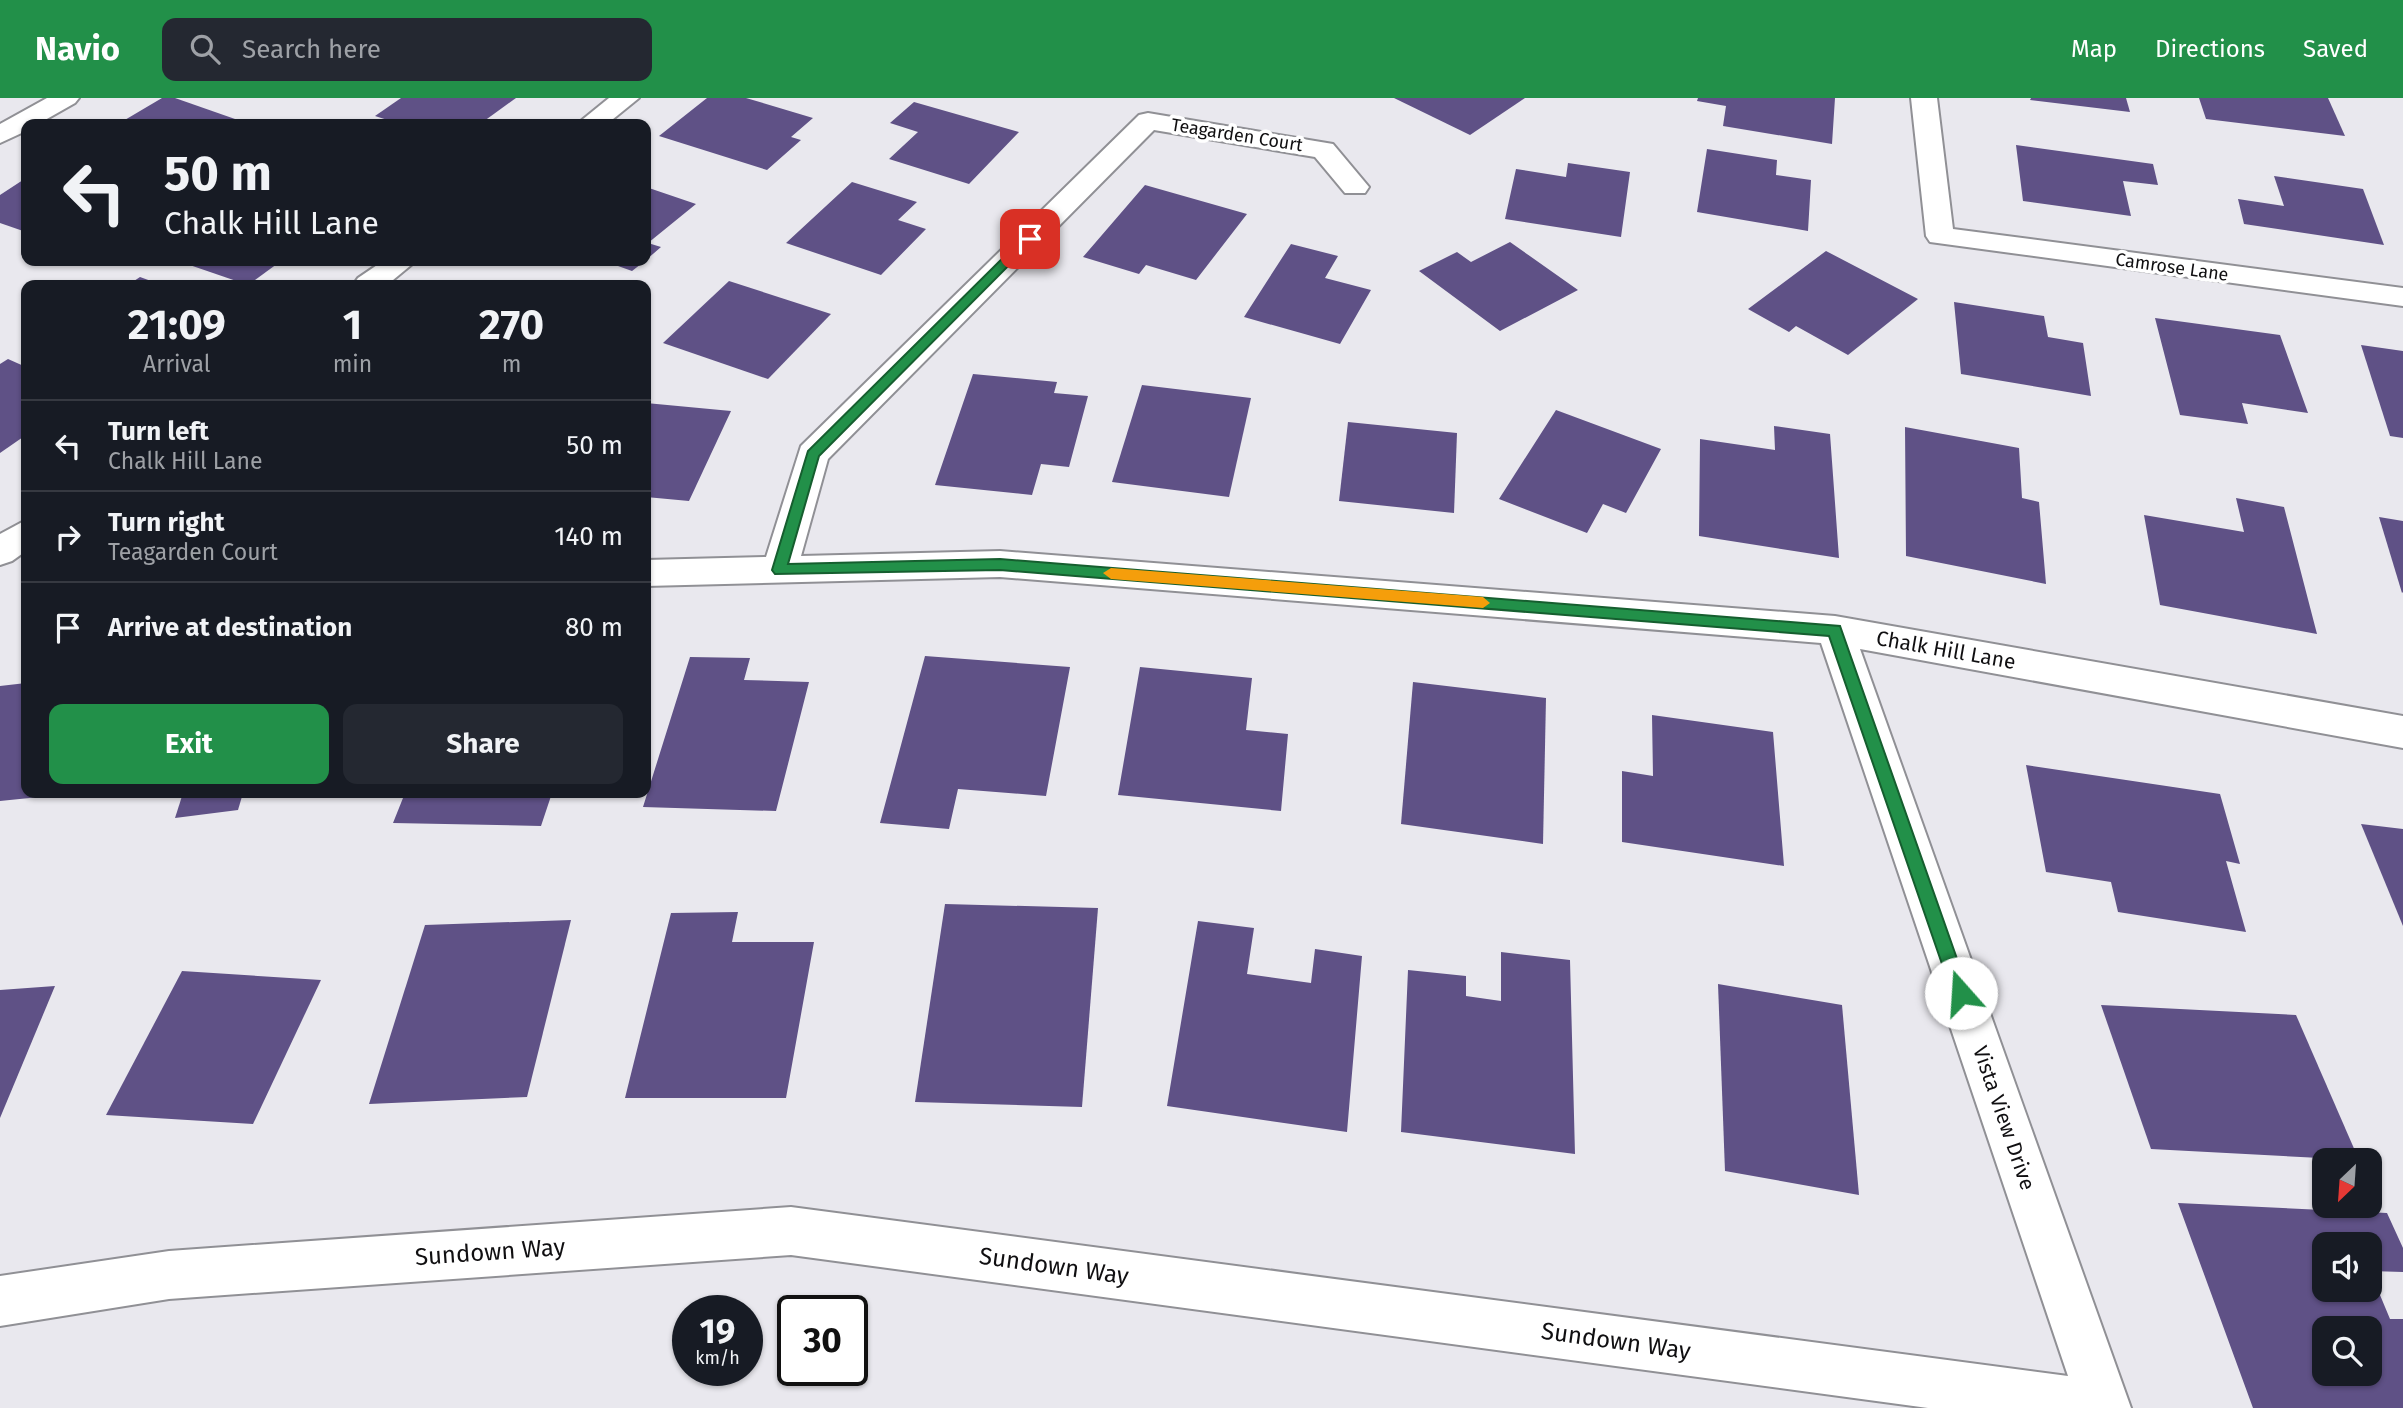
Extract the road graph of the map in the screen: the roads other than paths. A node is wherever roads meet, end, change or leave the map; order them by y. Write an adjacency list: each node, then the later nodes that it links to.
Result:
1 (66, 98): 4 (street)
2 (626, 98): 5 (street)
3 (1924, 98): 11 (street, Camrose Lane)
4 (29, 119)
5 (597, 119)
6 (21, 123): 7 (street)
7 (0, 135)
8 (1355, 187): 14 (street, Teagarden Court)
9 (395, 266): 10 (street)
10 (375, 280)
11 (2403, 297)
12 (21, 537): 13 (street)
13 (0, 552)
14 (780, 570): 15 (street, Chalk Hill Lane); 16 (street, Chalk Hill Lane)
15 (651, 573)
16 (1835, 631): 17 (street, Chalk Hill Lane); 19 (street, Vista View Drive)
17 (2403, 732)
18 (0, 1301): 19 (street, Sundown Way)
19 (2105, 1407)

